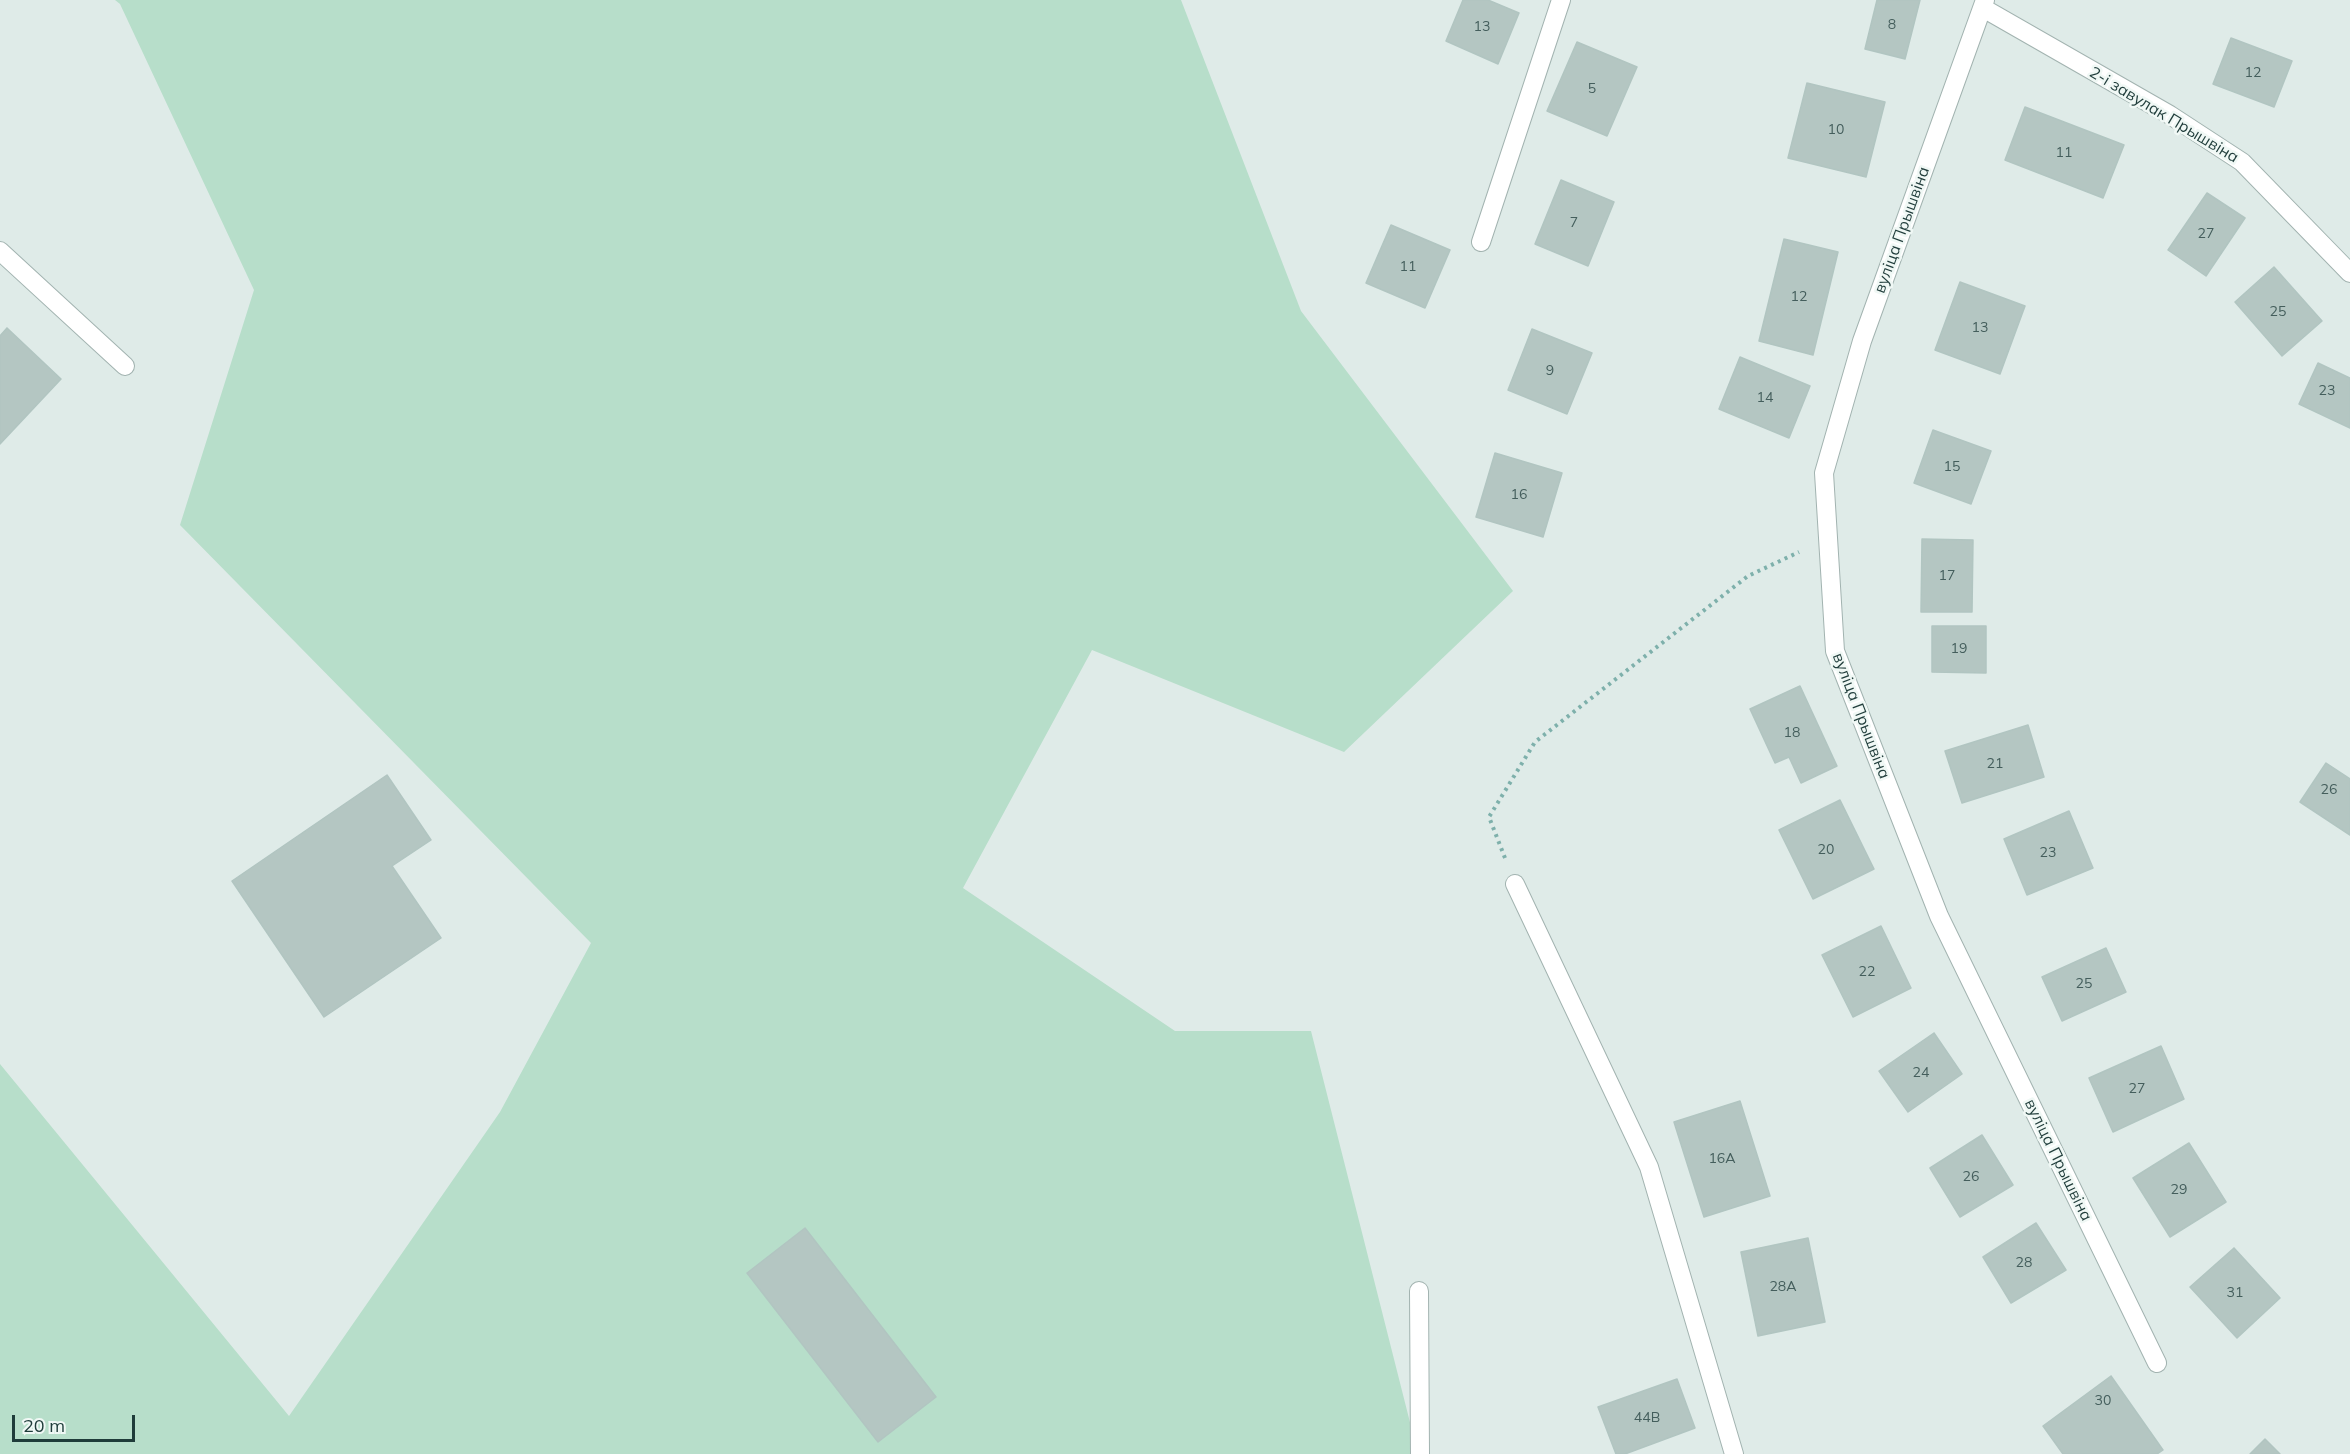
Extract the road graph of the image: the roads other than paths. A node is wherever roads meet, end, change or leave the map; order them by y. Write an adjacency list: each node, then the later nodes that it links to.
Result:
1 (1561, 0): 3 (street)
2 (1984, 4): 5 (street, 2-і завулак Прышвіна); 9 (street, вуліца Прышвіна)
3 (1481, 242)
4 (0, 250): 6 (street)
5 (2350, 273)
6 (125, 366)
7 (1515, 884): 11 (street)
8 (1419, 1291): 10 (street)
9 (2157, 1363)
10 (1420, 1454)
11 (1734, 1454)

